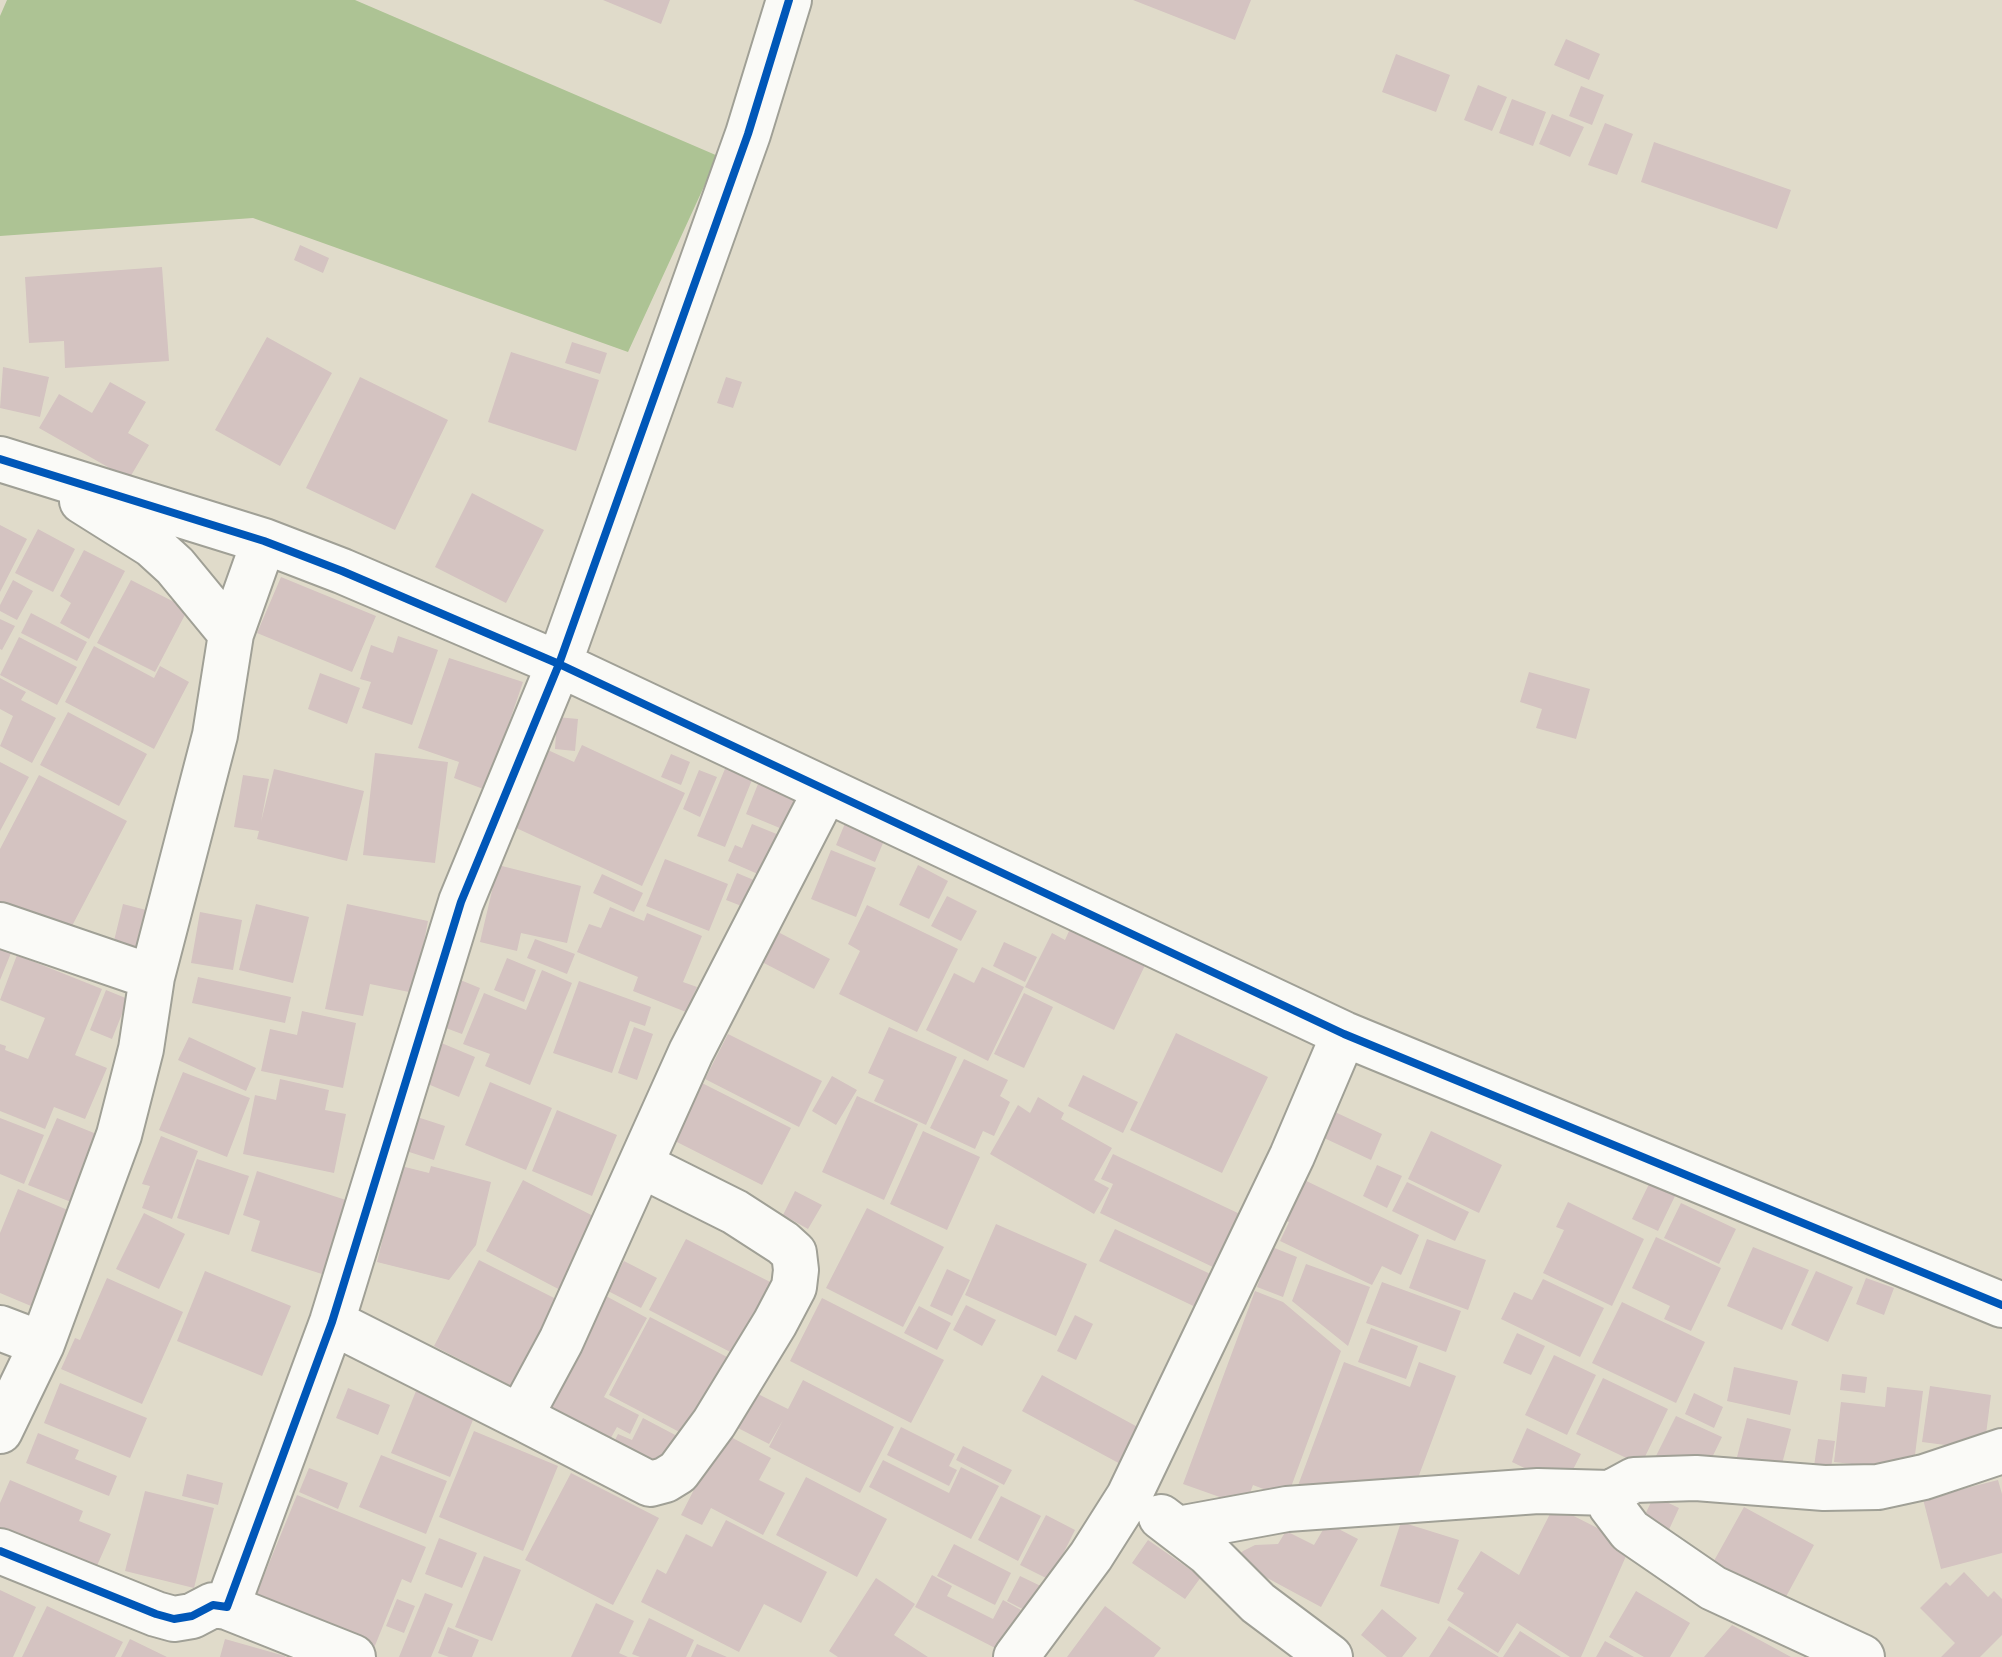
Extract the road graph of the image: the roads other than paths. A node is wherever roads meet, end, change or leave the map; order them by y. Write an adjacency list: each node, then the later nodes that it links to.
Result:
1 (789, 0): 5 (street)
2 (16, 465): 3 (street); 4 (street)
3 (264, 541): 4 (street); 5 (street)
4 (231, 634): 8 (street)
5 (559, 664): 6 (street); 12 (street)
6 (826, 790): 9 (street); 10 (street)
7 (0, 925): 8 (street)
8 (152, 977): 14 (street)
9 (1344, 1034): 11 (street); 19 (street)
10 (641, 1165): 15 (street); 15 (street)
11 (2002, 1305)
12 (332, 1322): 15 (street); 22 (street)
13 (0, 1328): 14 (street)
14 (42, 1344): 16 (street)
15 (520, 1417)
16 (0, 1431)
17 (2002, 1451): 18 (street)
18 (1610, 1493): 20 (street); 26 (street)
19 (1129, 1496): 20 (street); 24 (street)
20 (1178, 1529): 25 (street)
21 (0, 1551): 22 (street)
22 (227, 1607): 23 (street)
23 (353, 1657)
24 (1016, 1657)
25 (1330, 1657)
26 (1862, 1657)

